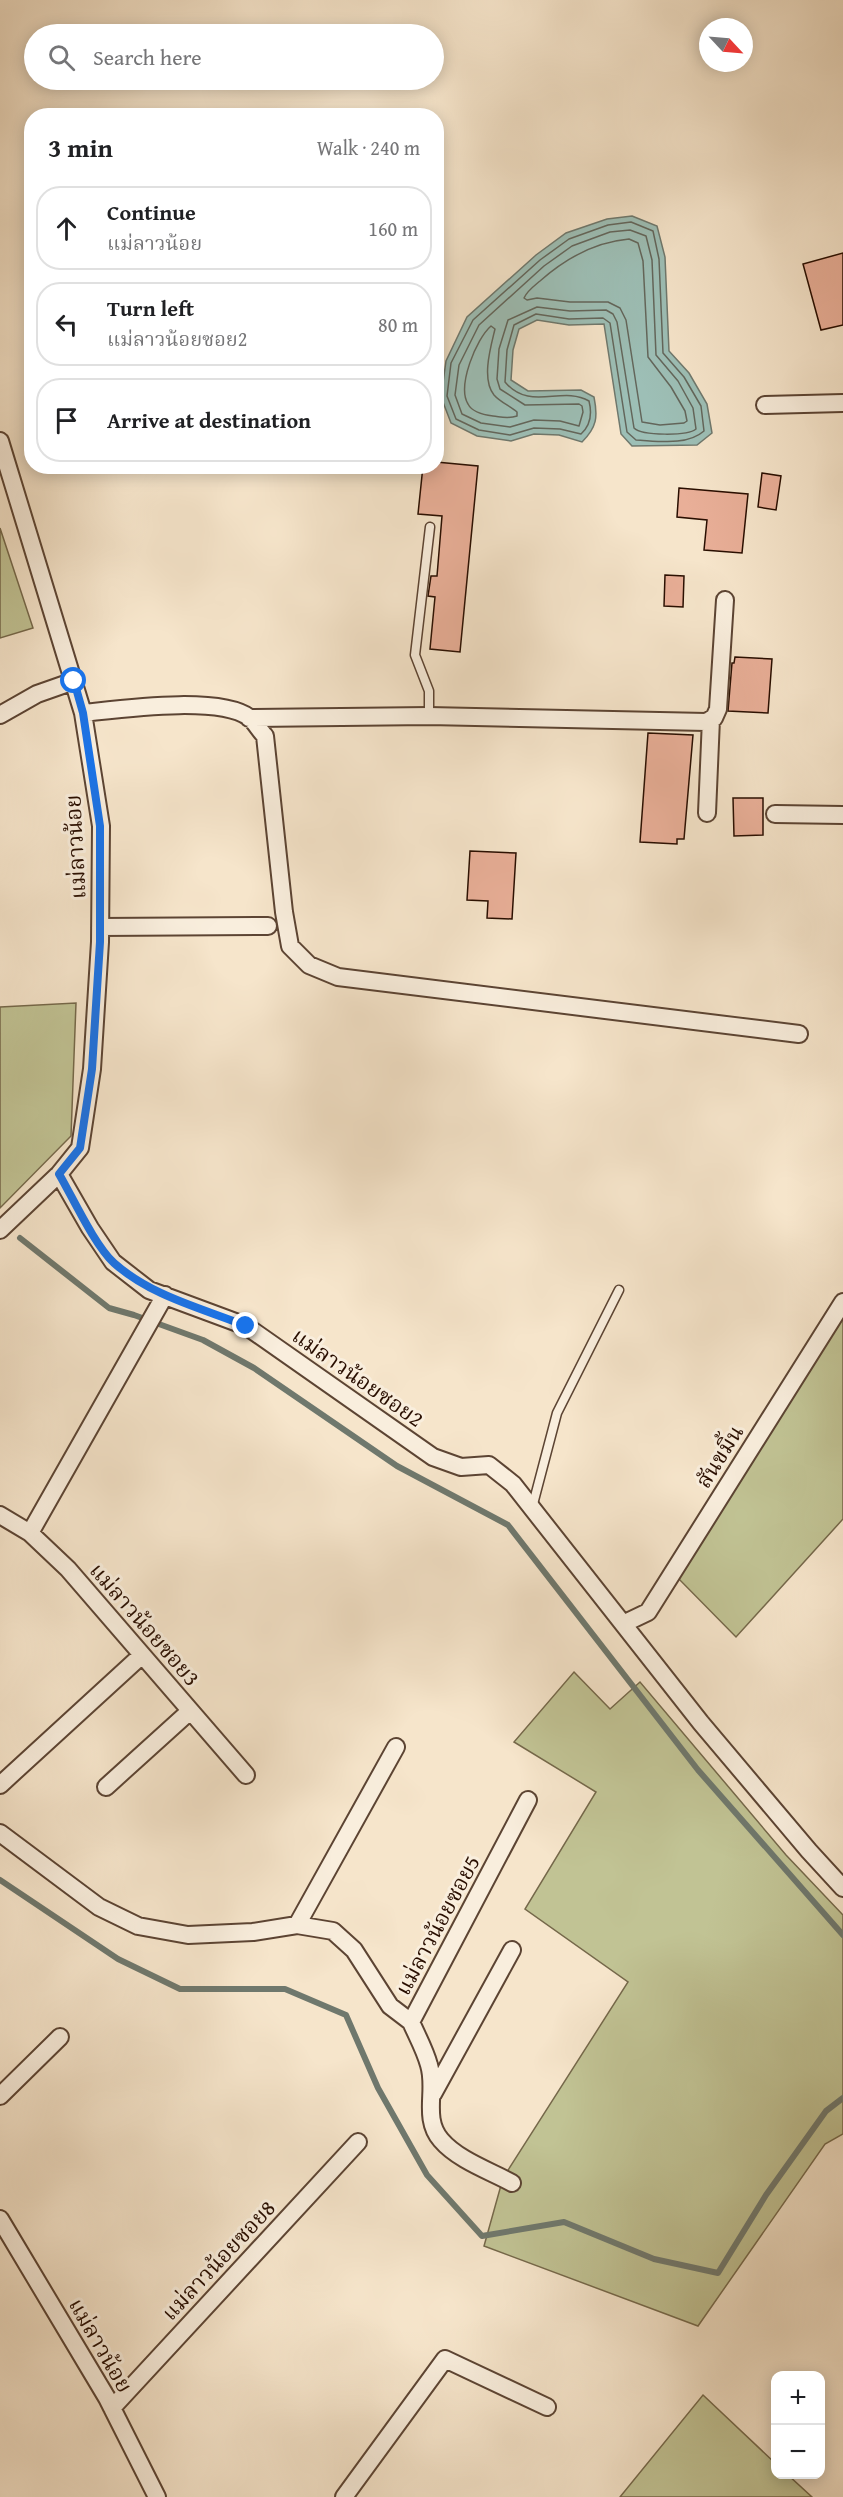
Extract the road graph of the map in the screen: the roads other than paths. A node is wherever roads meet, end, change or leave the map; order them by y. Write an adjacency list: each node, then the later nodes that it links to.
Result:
1 (843, 404): 2 (street)
2 (765, 405)
3 (0, 441): 6 (street, แม่ลาวน้อย)
4 (430, 527): 9 (lane)
5 (725, 600): 11 (street)
6 (74, 681): 7 (street, แม่ลาวน้อย); 8 (street)
7 (83, 713): 10 (street); 16 (street, แม่ลาวน้อย)
8 (0, 716)
9 (429, 716): 10 (street); 11 (street)
10 (249, 717): 17 (street)
11 (711, 719): 12 (street)
12 (707, 813)
13 (775, 814): 14 (street)
14 (843, 815)
15 (268, 926): 16 (street)
16 (100, 927): 18 (street, แม่ลาวน้อย)
17 (799, 1034)
18 (59, 1174): 19 (street, แม่ลาวน้อย); 21 (street, แม่ลาวน้อยซอย2)
19 (0, 1230)
20 (619, 1290): 23 (lane)
21 (165, 1295): 23 (street, แม่ลาวน้อยซอย2); 25 (street)
22 (843, 1302): 26 (street, สันขมิ้น)
23 (532, 1508): 26 (street, แม่ลาวน้อยซอย2)
24 (0, 1515): 25 (street, แม่ลาวน้อยซอย3)
25 (30, 1533): 27 (street, แม่ลาวน้อยซอย3)
26 (625, 1623): 35 (street, แม่ลาวน้อยซอย2)
27 (142, 1655): 28 (street, แม่ลาวน้อยซอย3); 31 (street)
28 (190, 1711): 30 (street, แม่ลาวน้อยซอย3); 32 (street)
29 (396, 1747): 36 (street)
30 (246, 1775)
31 (0, 1785)
32 (106, 1787)
33 (528, 1800): 38 (street, แม่ลาวน้อยซอย5)
34 (0, 1833): 36 (street, แม่ลาวน้อยซอย5)
35 (843, 1888)
36 (297, 1925): 38 (street, แม่ลาวน้อยซอย5)
37 (513, 1950): 41 (street)
38 (411, 2022): 41 (street)
39 (60, 2037): 40 (street)
40 (0, 2096)
41 (430, 2100): 43 (street)
42 (358, 2142): 46 (street, แม่ลาวน้อยซอย8)
43 (512, 2183)
44 (0, 2218): 46 (street, แม่ลาวน้อย)
45 (547, 2407): 48 (street)
46 (112, 2408): 47 (street, แม่ลาวน้อย)
47 (157, 2497)
48 (344, 2497)

